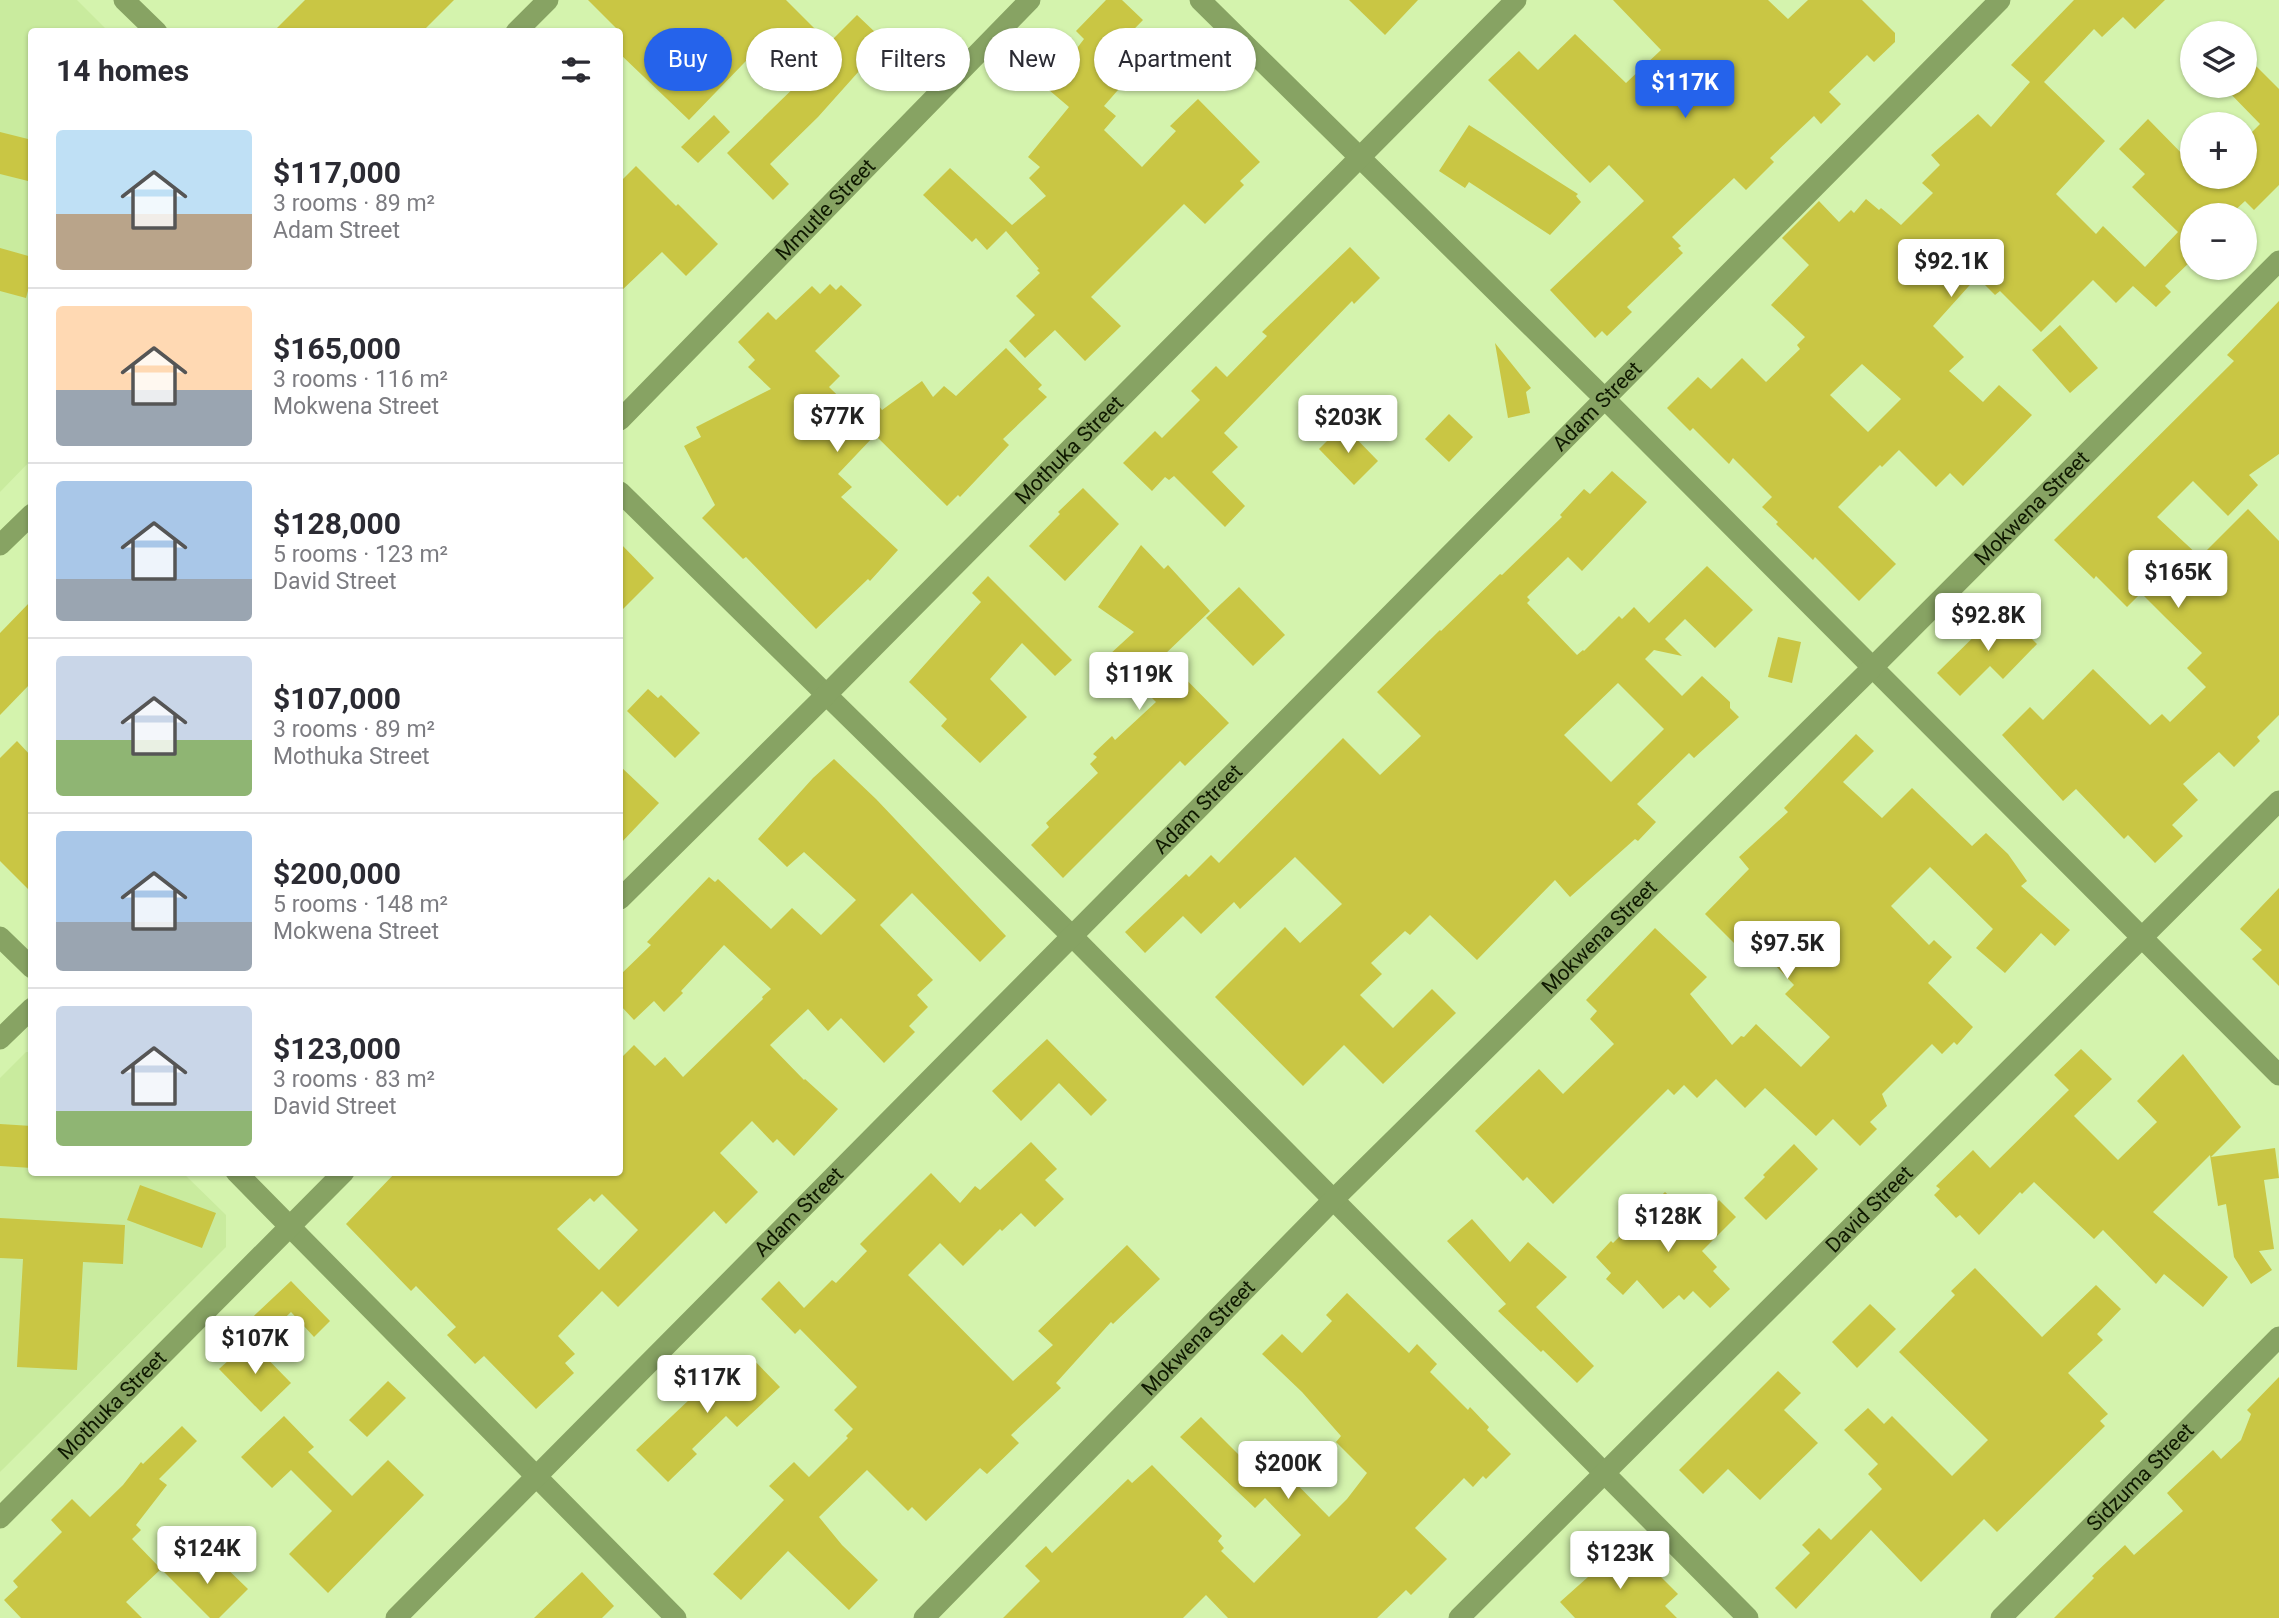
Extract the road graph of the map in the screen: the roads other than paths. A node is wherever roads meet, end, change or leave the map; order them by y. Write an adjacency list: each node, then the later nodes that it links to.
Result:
1 (124, 0): 7 (street)
2 (548, 0): 8 (street)
3 (1030, 0): 12 (street, Mmutle Street)
4 (1200, 0): 9 (street)
5 (1517, 0): 9 (street, Mothuka Street)
6 (2000, 0): 11 (street, Adam Street)
7 (153, 28)
8 (520, 28)
9 (1358, 158): 11 (street); 17 (street, Mothuka Street)
10 (2279, 261): 16 (street, Mokwena Street)
11 (1604, 398): 16 (street); 21 (street, Adam Street)
12 (623, 417)
13 (623, 495): 17 (street)
14 (28, 518): 15 (street)
15 (0, 545)
16 (1872, 668): 22 (street); 29 (street, Mokwena Street)
17 (827, 694): 19 (street, Mothuka Street); 21 (street)
18 (2279, 802): 22 (street, David Street)
19 (623, 896)
20 (0, 937): 23 (street)
21 (1073, 937): 29 (street); 33 (street, Adam Street)
22 (2143, 937): 26 (street); 32 (street, David Street)
23 (28, 964)
24 (28, 1012): 25 (street)
25 (0, 1039)
26 (2279, 1075)
27 (240, 1176): 30 (street)
28 (340, 1176): 30 (street, Mothuka Street)
29 (1333, 1200): 32 (street); 37 (street, Mokwena Street)
30 (289, 1226): 33 (street); 34 (street, Mothuka Street)
31 (2279, 1337): 40 (street, Sidzuma Street)
32 (1604, 1474): 38 (street, David Street); 39 (street)
33 (535, 1477): 35 (street, Adam Street); 36 (street)
34 (0, 1518)
35 (396, 1618)
36 (676, 1618)
37 (924, 1618)
38 (1459, 1618)
39 (1748, 1618)
40 (2001, 1618)

